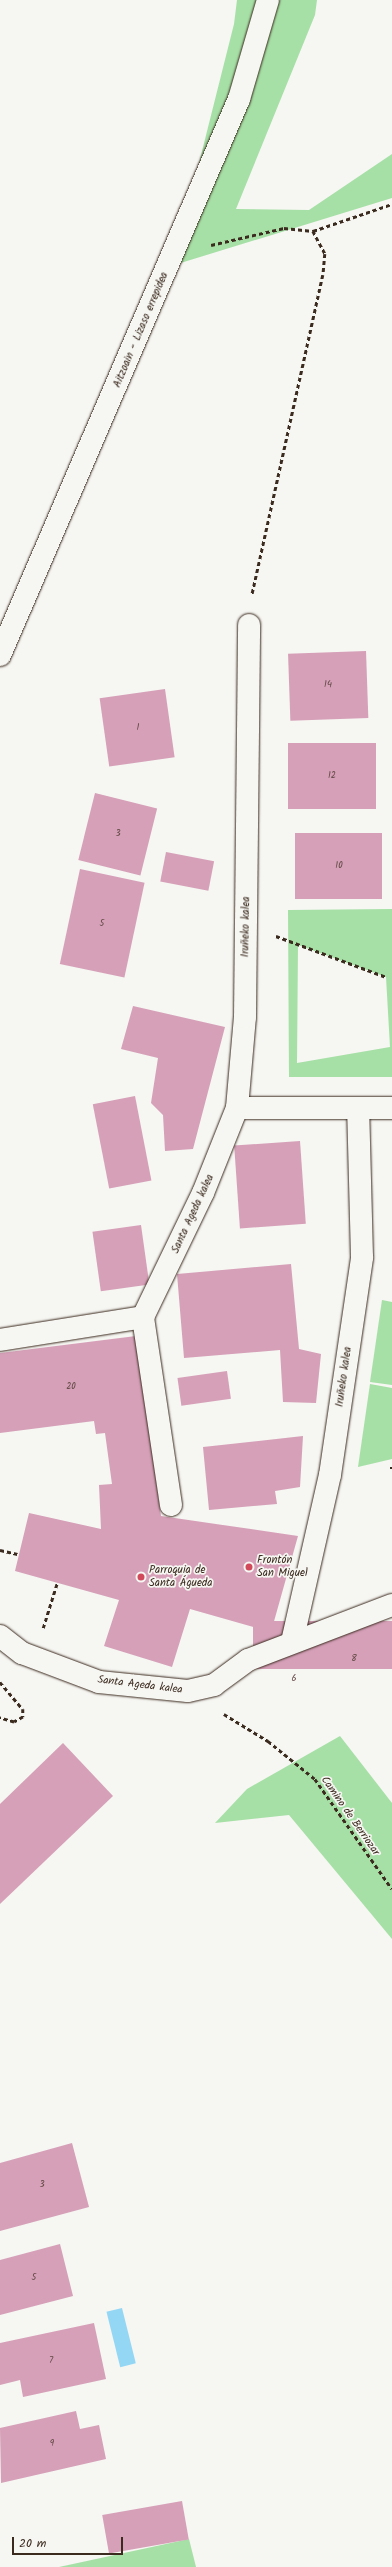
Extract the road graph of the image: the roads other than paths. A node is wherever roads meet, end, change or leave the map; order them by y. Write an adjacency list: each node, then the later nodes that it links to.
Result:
1 (268, 0): 3 (street, Aitzoain - Lizaso errepidea)
2 (249, 626): 4 (street, Iruñeko kalea)
3 (0, 654)
4 (237, 1108): 5 (street); 7 (street, Santa Ageda kalea)
5 (358, 1108): 6 (street); 12 (street, Iruñeko kalea)
6 (392, 1108)
7 (143, 1317): 8 (street); 9 (street)
8 (0, 1340)
9 (171, 1505)
10 (392, 1605): 12 (street, Santa Ageda kalea)
11 (0, 1636): 12 (street, Santa Ageda kalea)
12 (292, 1642)

